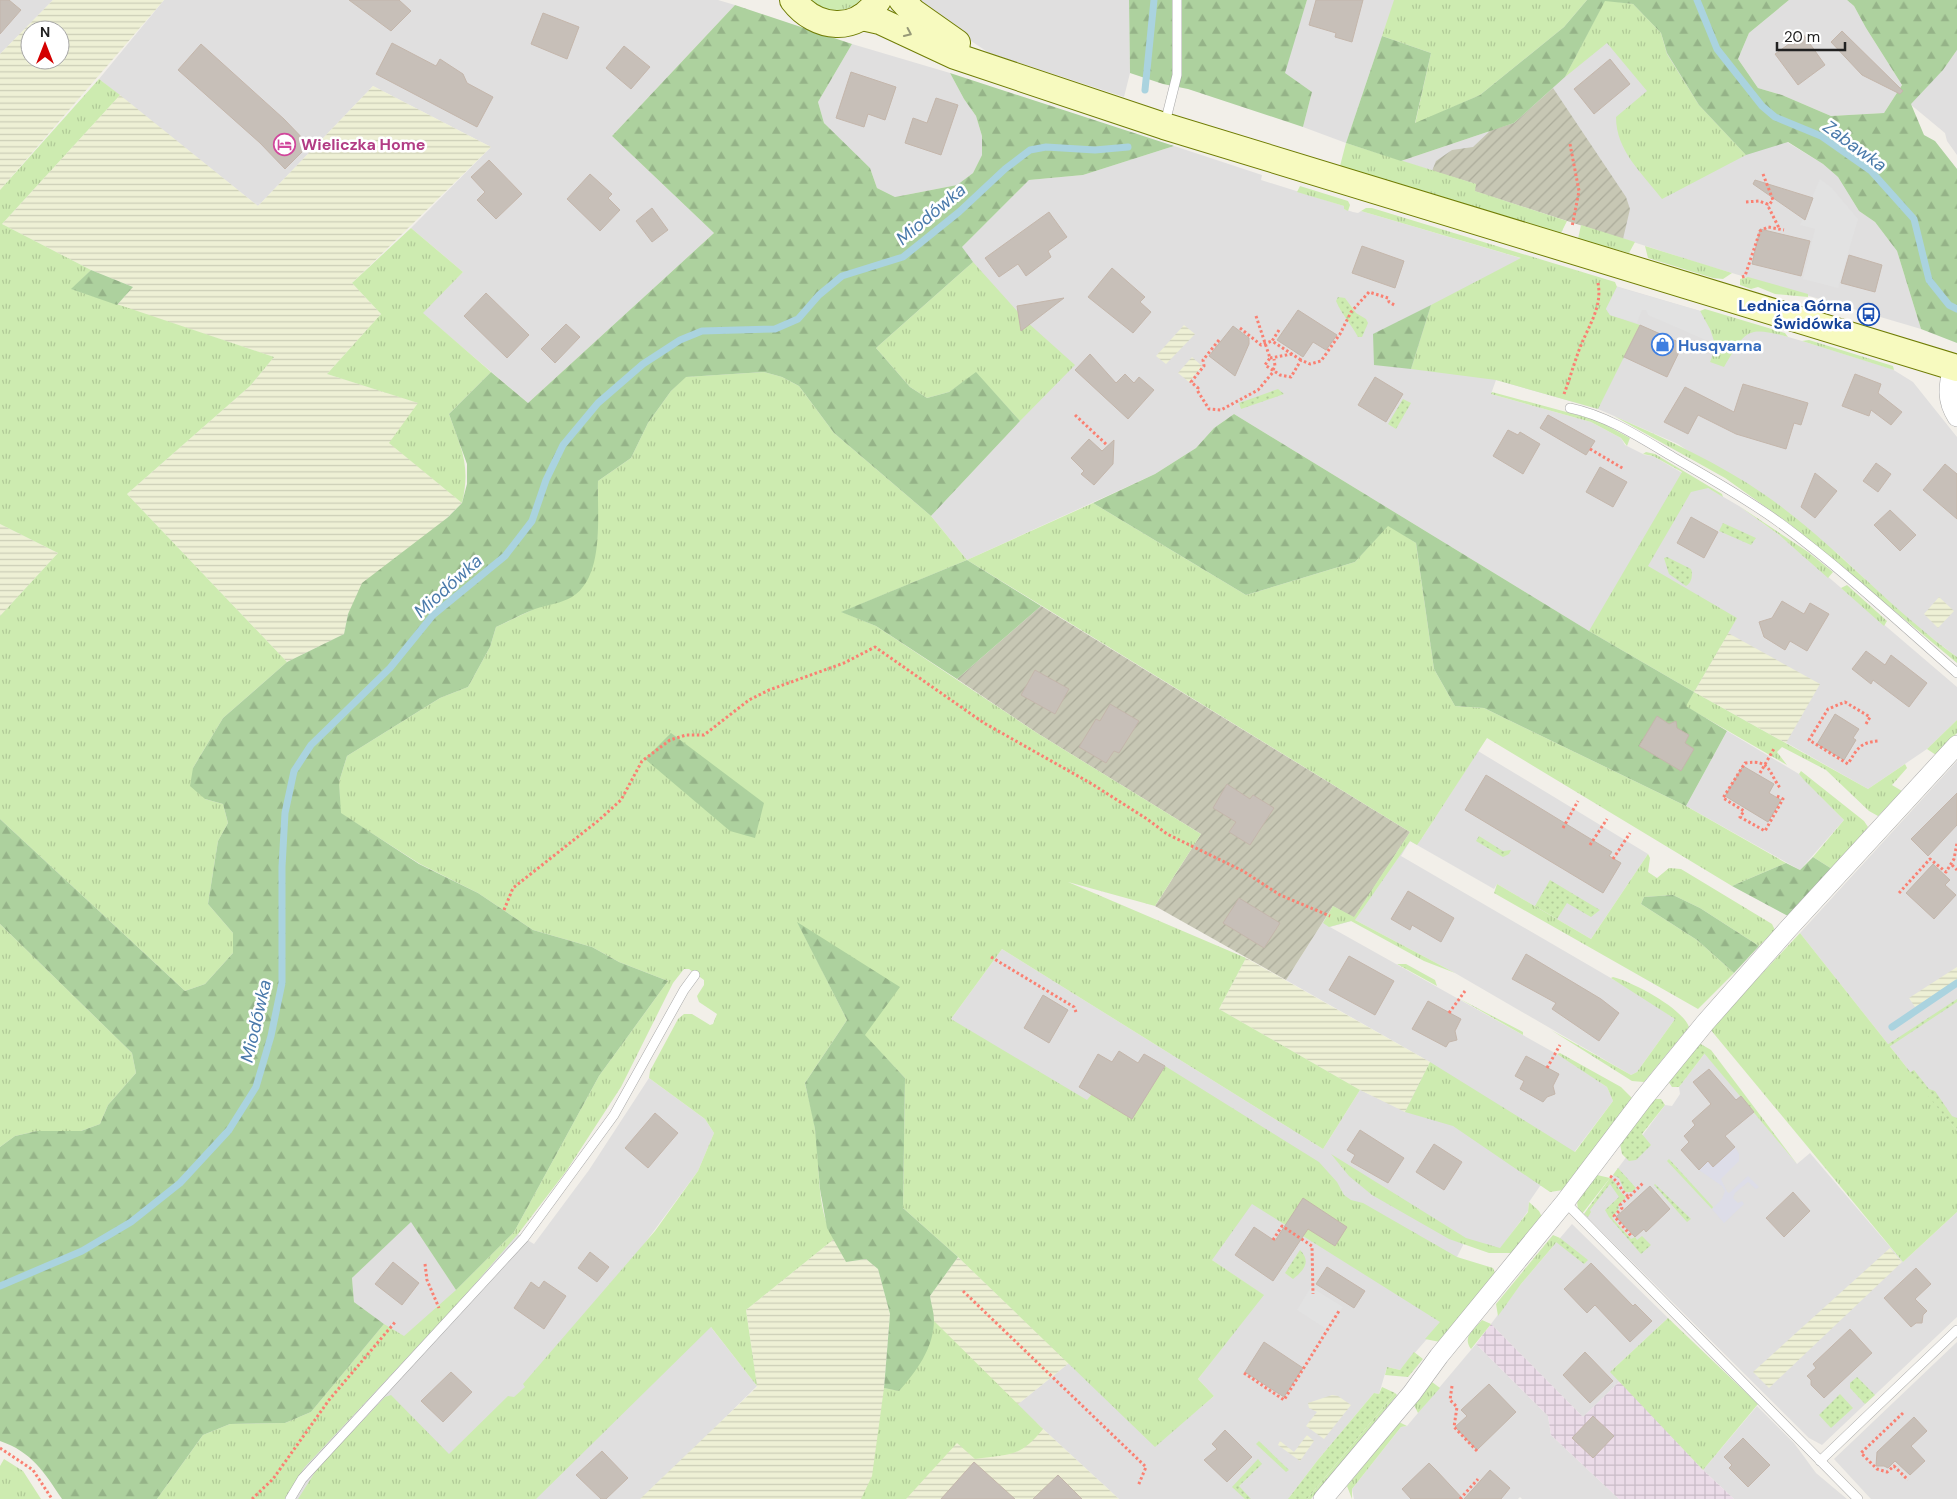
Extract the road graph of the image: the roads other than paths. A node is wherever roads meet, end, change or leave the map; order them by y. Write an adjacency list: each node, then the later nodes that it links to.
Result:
1 (794, 0): 4 (main road)
2 (902, 0): 5 (main road)
3 (1177, 0): 6 (lane)
4 (870, 9): 5 (main road, one-way to 5)
5 (998, 70): 6 (main road)
6 (1164, 126): 7 (main road)
7 (1955, 368): 9 (street)
8 (1570, 408): 10 (lane)
9 (1957, 417)
10 (1957, 673)
11 (1957, 745): 13 (street)
12 (695, 975): 16 (lane)
13 (1565, 1202): 15 (lane); 17 (street)
14 (1957, 1330): 15 (lane)
15 (1820, 1461): 18 (lane)
16 (290, 1499)
17 (1323, 1499)
18 (1858, 1499)

